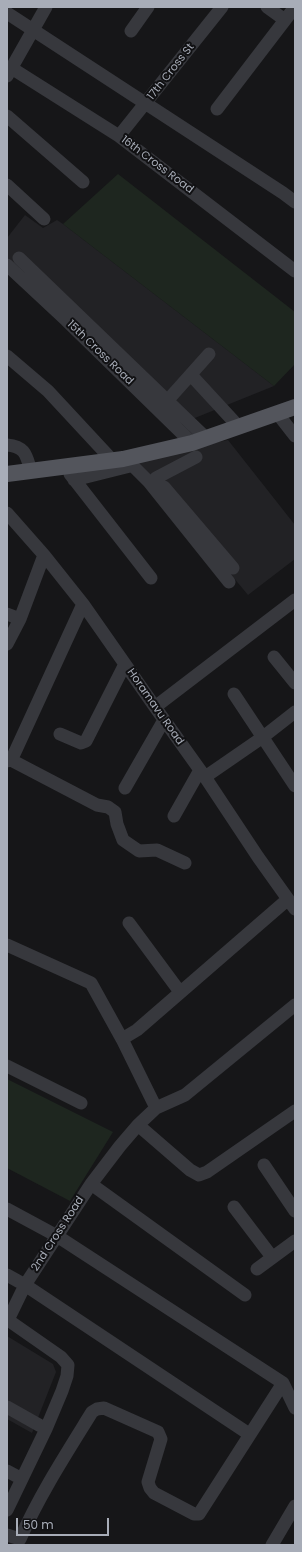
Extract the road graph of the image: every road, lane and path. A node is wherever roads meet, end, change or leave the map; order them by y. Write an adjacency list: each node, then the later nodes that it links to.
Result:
1 (46, 7): 8 (street)
2 (148, 7): 9 (street)
3 (222, 7): 11 (street, 17th Cross St)
4 (266, 7): 7 (street)
5 (295, 7): 7 (street)
6 (7, 13): 8 (street)
7 (285, 20): 12 (street)
8 (34, 30): 10 (street); 11 (street)
9 (131, 30)
10 (10, 72): 14 (street, 16th Cross Road)
11 (146, 104): 14 (street, 17th Cross St); 17 (street)
12 (217, 109)
13 (7, 116): 15 (street)
14 (119, 136): 21 (street, 16th Cross Road)
15 (83, 182)
16 (7, 185): 18 (street)
17 (295, 202)
18 (44, 219)
19 (19, 258): 25 (street)
20 (7, 265): 31 (street, 15th Cross Road)
21 (295, 271)
22 (209, 354): 24 (street)
23 (7, 356): 32 (street)
24 (191, 374): 25 (street); 28 (street)
25 (167, 401): 31 (street)
26 (295, 407): 27 (main road)
27 (277, 413): 28 (main road); 29 (street)
28 (238, 426): 31 (main road)
29 (295, 436)
30 (7, 445): 35 (street)
31 (198, 446): 33 (main road); 37 (street)
32 (113, 461): 33 (main road); 34 (main road)
33 (138, 464): 37 (street); 38 (street); 43 (street)
34 (64, 467): 35 (main road); 38 (street)
35 (31, 471): 36 (main road)
36 (7, 474)
37 (156, 478): 41 (street)
38 (74, 480): 42 (street)
39 (7, 513): 40 (street, Horamavu Road)
40 (44, 555): 45 (street, Horamavu Road); 47 (street)
41 (233, 568)
42 (151, 578)
43 (229, 582)
44 (295, 600): 53 (street)
45 (83, 604): 50 (street, Horamavu Road); 58 (street)
46 (7, 614): 47 (street)
47 (20, 619): 48 (street)
48 (7, 644)
49 (274, 656): 51 (street)
50 (124, 664): 53 (street, Horamavu Road); 56 (street)
51 (295, 683)
52 (234, 694): 57 (street)
53 (155, 707): 55 (street, Horamavu Road)
54 (295, 712): 57 (street)
55 (164, 720): 59 (street, Horamavu Road); 61 (street)
56 (60, 734)
57 (263, 737): 59 (street); 60 (street)
58 (9, 760): 63 (street)
59 (203, 774): 62 (street); 64 (street, Horamavu Road)
60 (295, 786)
61 (125, 788)
62 (174, 816)
63 (185, 863)
64 (291, 904): 67 (street)
65 (129, 923): 67 (street)
66 (7, 945): 69 (street)
67 (180, 992): 69 (street)
68 (295, 1005): 72 (street, 2nd Cross Road)
69 (122, 1038): 72 (street)
70 (7, 1066): 71 (street)
71 (80, 1102)
72 (156, 1108): 74 (street, 2nd Cross Road)
73 (295, 1110): 74 (street)
74 (138, 1125): 76 (street, 2nd Cross Road)
75 (264, 1165): 79 (street)
76 (91, 1184): 80 (street, 2nd Cross Road); 86 (street)
77 (234, 1207): 82 (street)
78 (7, 1209): 80 (street)
79 (295, 1211)
80 (57, 1236): 85 (street, 2nd Cross Road); 87 (street)
81 (295, 1241): 82 (street)
82 (272, 1258): 83 (street)
83 (257, 1268)
84 (7, 1275): 85 (street)
85 (25, 1285): 90 (street, 2nd Cross Road); 91 (street)
86 (245, 1295)
87 (283, 1383): 89 (street); 91 (street)
88 (7, 1408): 90 (street)
89 (295, 1408)
90 (46, 1429): 93 (street, 2nd Cross Road)
91 (249, 1434): 96 (street)
92 (7, 1471): 93 (street)
93 (22, 1479): 95 (street, 2nd Cross Road)
94 (295, 1506): 97 (street)
95 (7, 1510)
96 (7, 1535)
97 (272, 1545)

